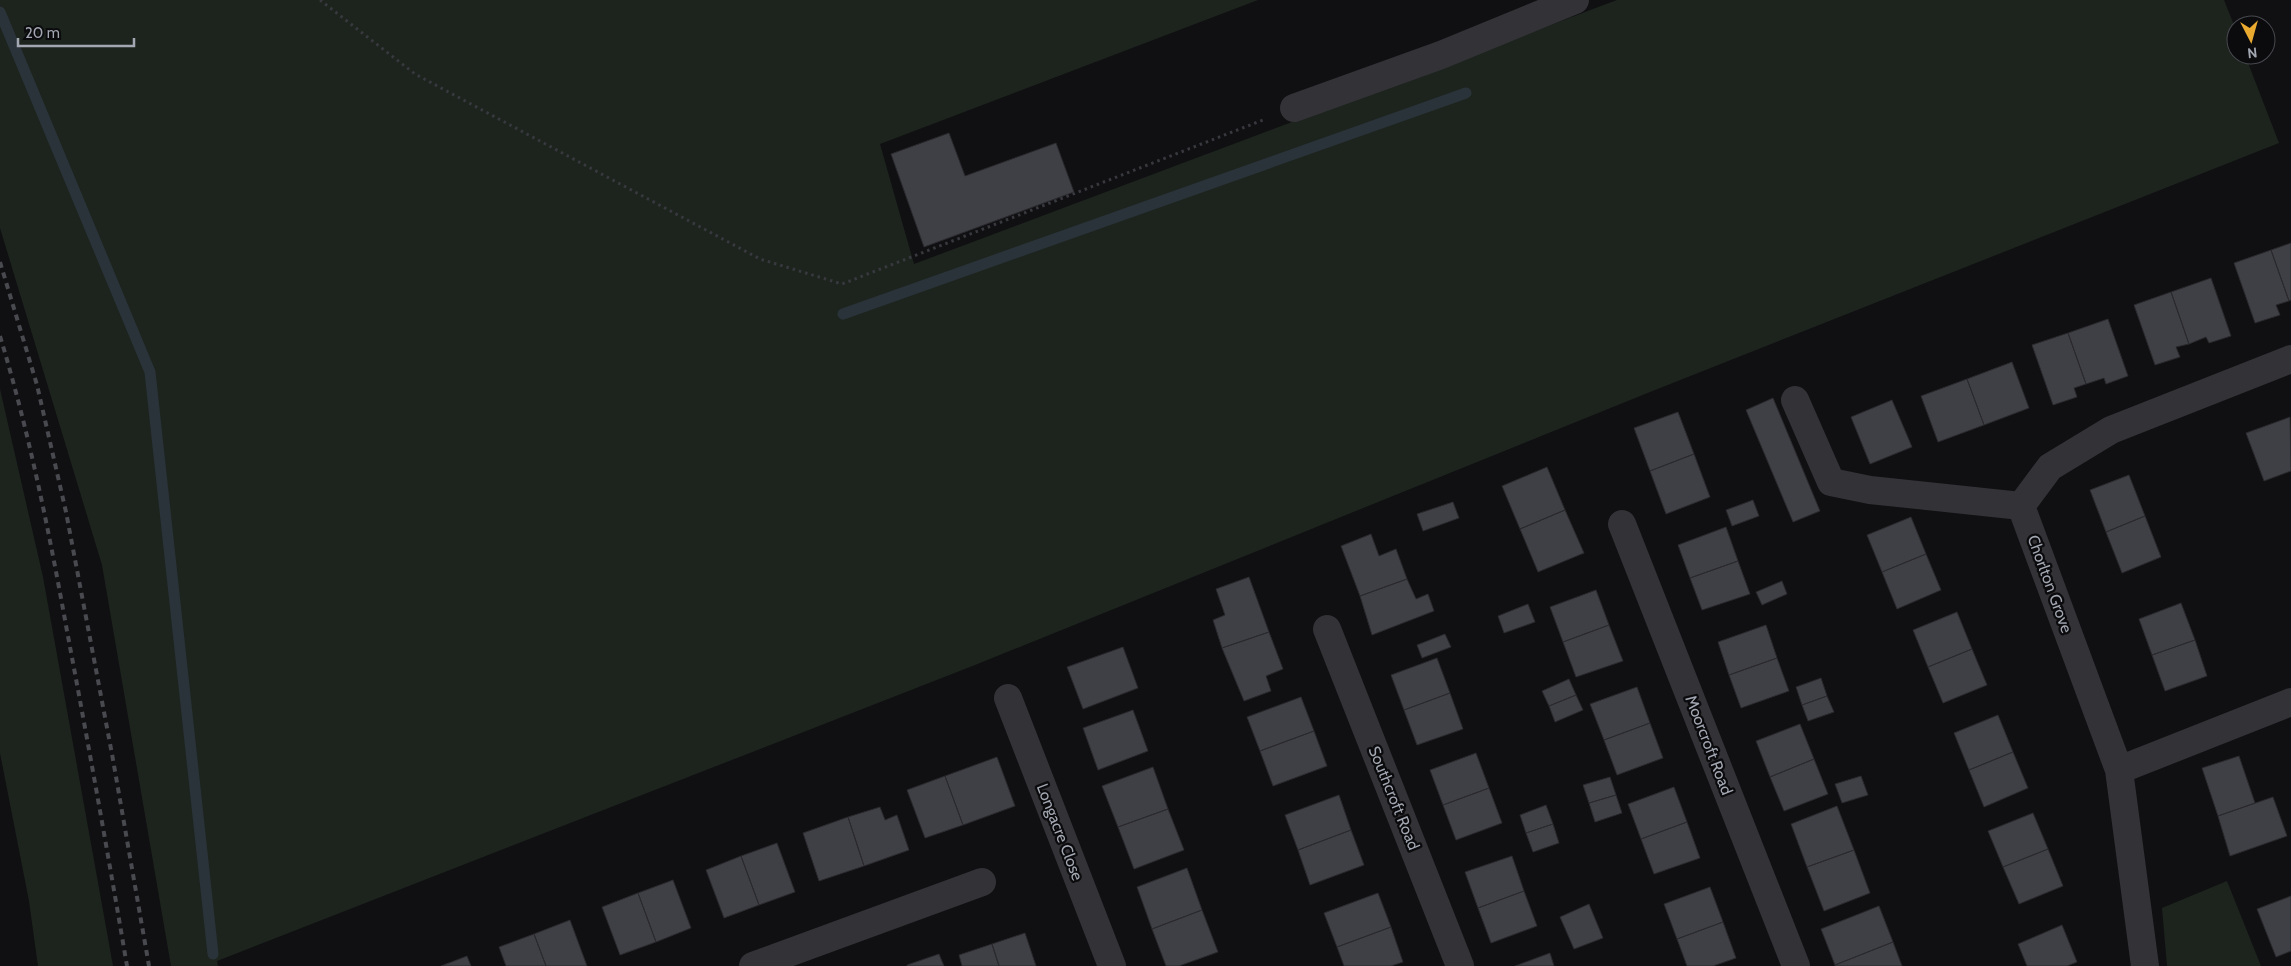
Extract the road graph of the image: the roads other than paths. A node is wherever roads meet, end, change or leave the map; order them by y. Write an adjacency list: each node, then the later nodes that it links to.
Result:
1 (1575, 0): 2 (street)
2 (1294, 108)
3 (2291, 359): 5 (street)
4 (1795, 400): 5 (street)
5 (2021, 506): 10 (street, Chorlton Grove)
6 (1622, 524): 15 (street, Moorcroft Road)
7 (1327, 629): 14 (street, Southcroft Road)
8 (1008, 698): 13 (street, Longacre Close)
9 (2291, 702): 10 (street)
10 (2119, 770): 16 (street, Chorlton Grove)
11 (982, 882): 12 (street)
12 (754, 966)
13 (1112, 966)
14 (1460, 966)
15 (1796, 966)
16 (2146, 966)

